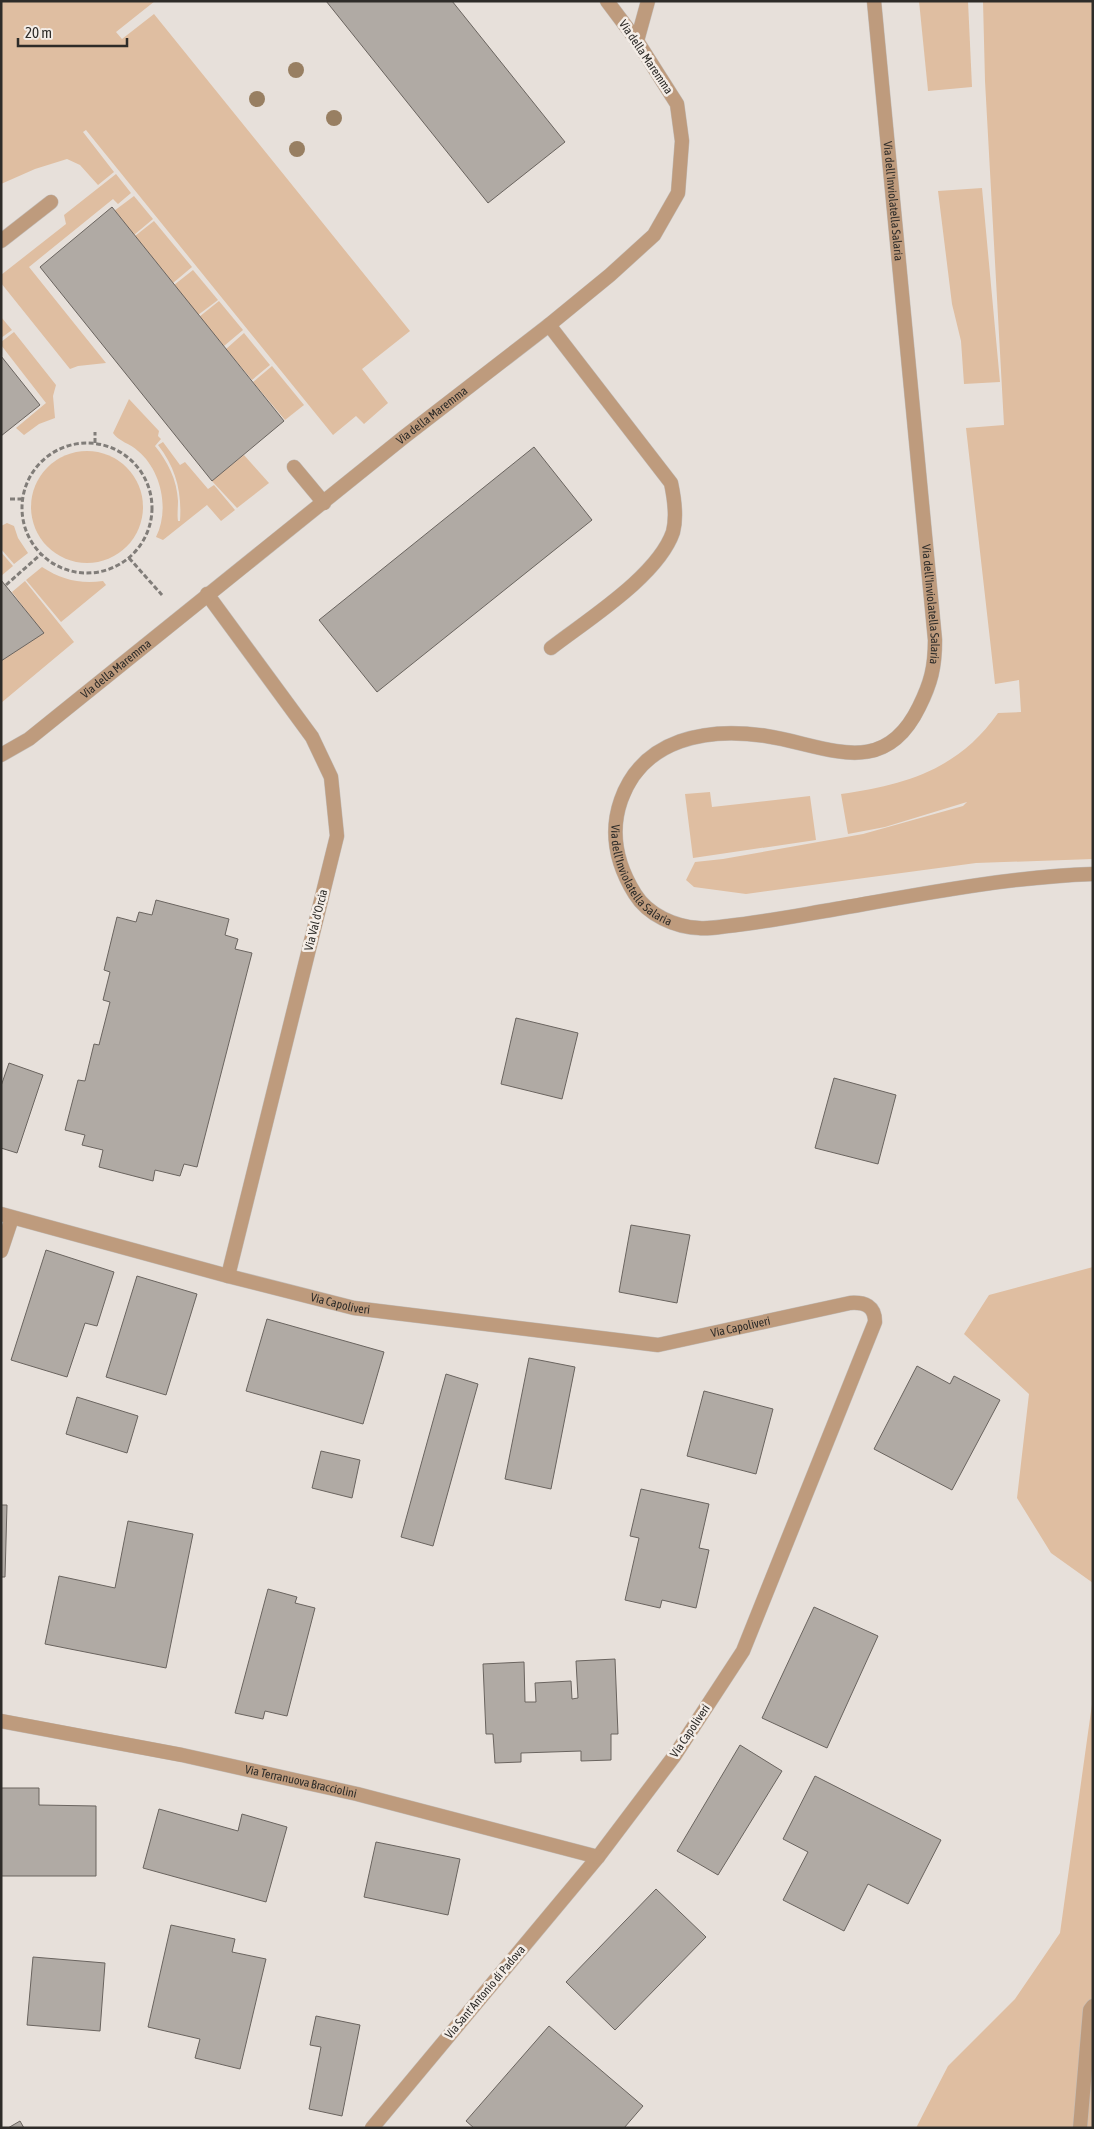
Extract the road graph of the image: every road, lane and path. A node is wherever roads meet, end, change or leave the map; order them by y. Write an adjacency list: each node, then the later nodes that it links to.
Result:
1 (607, 1): 4 (street, Via della Maremma)
2 (648, 1): 4 (street)
3 (874, 1): 21 (street, Via dell'Inviolatella Salaria)
4 (637, 41): 7 (street, Via della Maremma)
5 (51, 202): 6 (street)
6 (1, 241)
7 (549, 325): 13 (street, Via della Maremma); 19 (street)
8 (95, 432): 9 (path)
9 (95, 444): 12 (path); 15 (path)
10 (294, 467): 13 (street)
11 (10, 499): 12 (path)
12 (22, 500): 14 (path)
13 (324, 503): 17 (street, Via della Maremma)
14 (41, 554): 15 (path); 16 (path)
15 (128, 558): 18 (path)
16 (6, 586)
17 (207, 594): 20 (street, Via della Maremma); 24 (street, Via Val d'Orcia)
18 (162, 595)
19 (551, 648)
20 (1, 755)
21 (1093, 874)
22 (7, 1216): 23 (street); 24 (street, Via Capoliveri)
23 (1, 1251)
24 (228, 1276): 26 (street, Via Capoliveri)
25 (1, 1721): 26 (street, Via Terranuova Bracciolini)
26 (598, 1857): 28 (street, Via Sant'Antonio di Padova)
27 (1093, 2006): 29 (street)
28 (372, 2128)
29 (1080, 2128)

